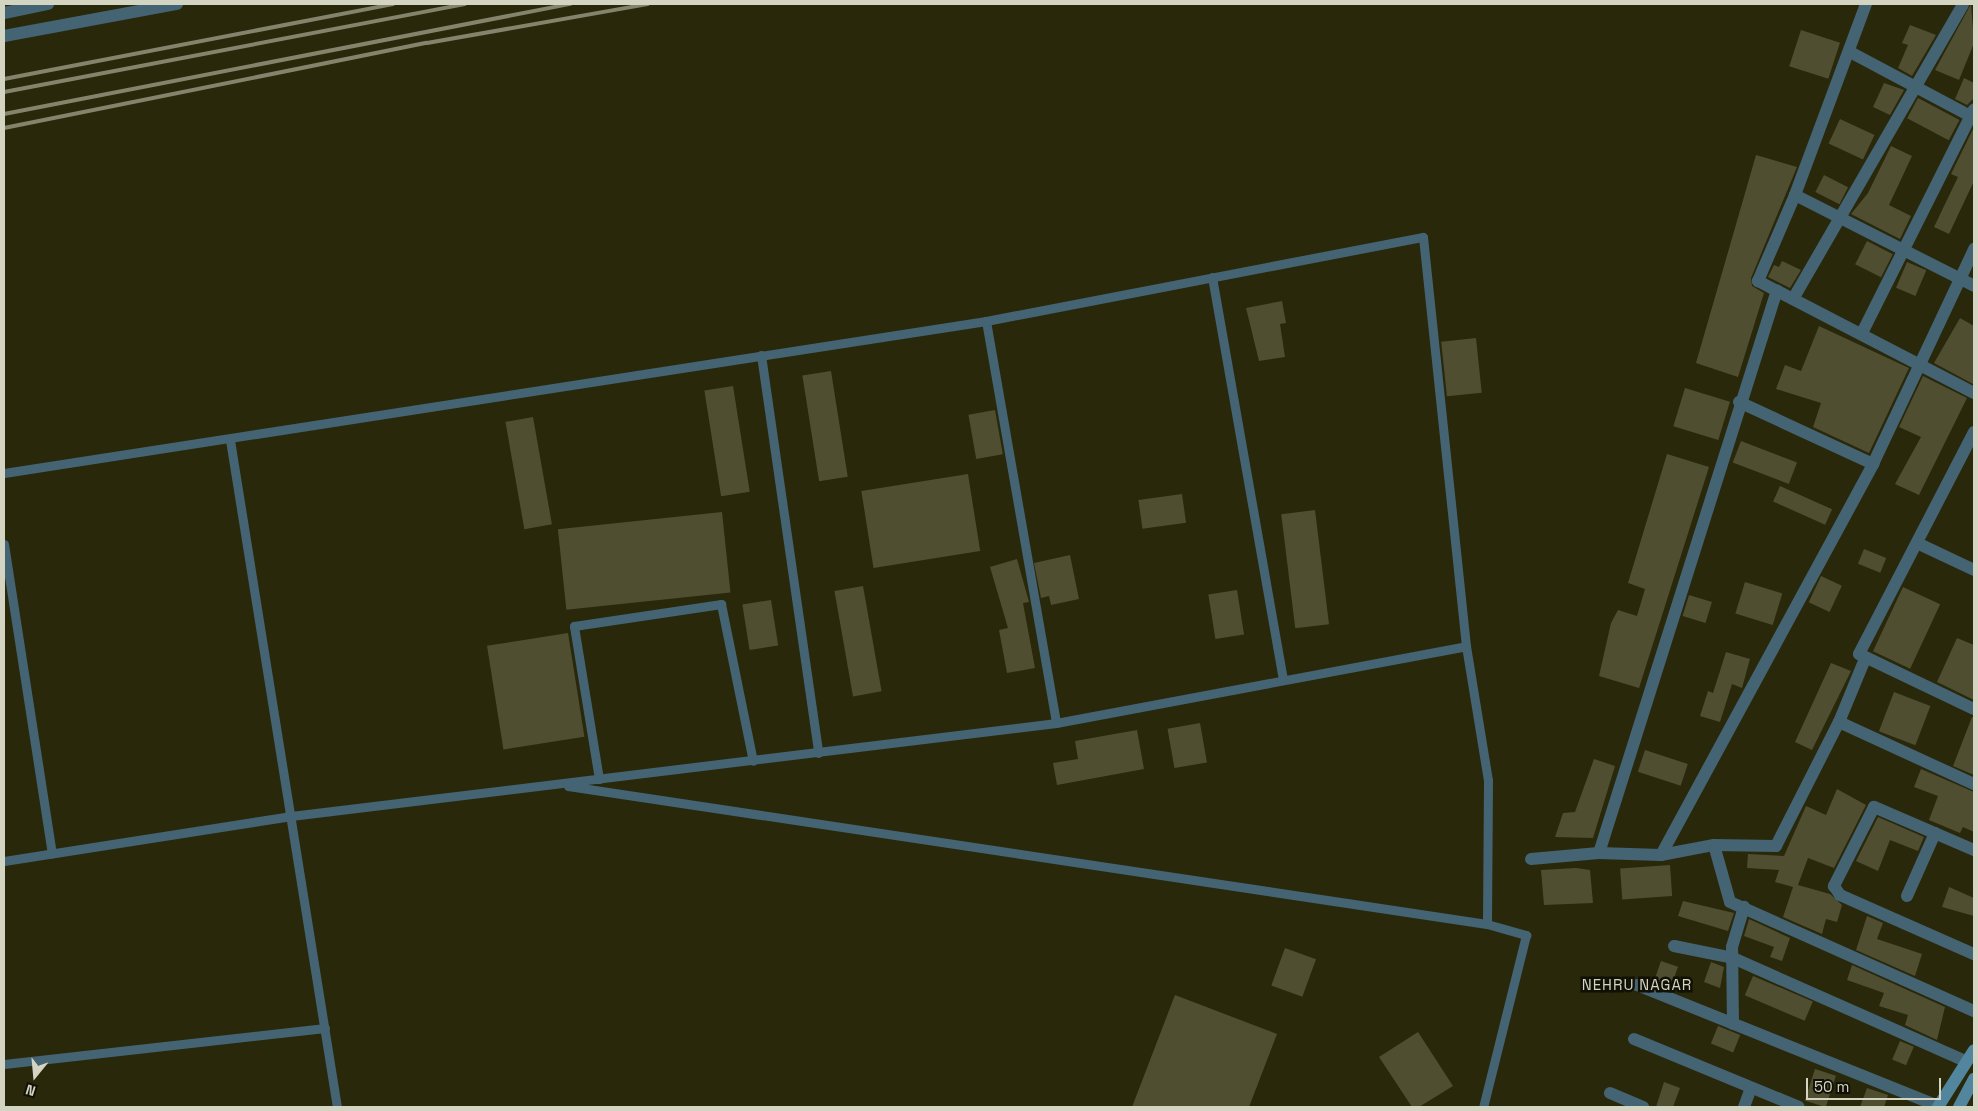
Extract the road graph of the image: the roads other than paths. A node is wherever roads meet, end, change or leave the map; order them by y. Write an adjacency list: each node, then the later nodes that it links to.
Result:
1 (47, 4): 5 (street)
2 (177, 4): 6 (street)
3 (1866, 4): 7 (street)
4 (1963, 4): 8 (street)
5 (4, 13)
6 (4, 36)
7 (1850, 52): 8 (street); 10 (street)
8 (1916, 90): 9 (street); 11 (street)
9 (1973, 114): 13 (street)
10 (1795, 195): 11 (street); 17 (street)
11 (1837, 217): 13 (street); 18 (street)
12 (1974, 249): 15 (street)
13 (1904, 251): 15 (street); 20 (street)
14 (1212, 277): 19 (lane); 32 (lane); 34 (lane)
15 (1960, 278): 16 (street); 22 (street)
16 (1974, 286)
17 (1777, 290): 18 (street); 24 (street)
18 (1794, 299): 20 (street)
19 (986, 321): 21 (lane); 37 (lane)
20 (1862, 333): 22 (street)
21 (761, 355): 26 (lane); 38 (lane)
22 (1919, 364): 23 (street); 27 (street)
23 (1974, 393)
24 (1739, 402): 27 (street); 48 (street)
25 (1974, 432): 29 (street)
26 (230, 440): 28 (lane); 43 (lane)
27 (1873, 464): 49 (street)
28 (4, 473)
29 (1918, 543): 31 (street); 33 (street)
30 (4, 544): 47 (lane)
31 (1974, 570)
32 (1466, 646): 34 (lane); 54 (lane)
33 (1865, 659): 35 (street); 36 (street)
34 (1283, 680): 37 (lane)
35 (1974, 709)
36 (1839, 722): 42 (street); 45 (street)
37 (1056, 723): 38 (lane)
38 (818, 753): 39 (lane)
39 (753, 761): 40 (lane); 40 (lane)
40 (599, 779): 41 (lane)
41 (555, 784): 43 (lane); 54 (lane)
42 (1974, 784)
43 (291, 816): 47 (lane); 61 (lane)
44 (1935, 833): 46 (street); 52 (street); 56 (street)
45 (1714, 845): 49 (street); 53 (street)
46 (1974, 850)
47 (52, 853): 51 (lane)
48 (1599, 853): 49 (street); 50 (street)
49 (1661, 856)
50 (1532, 858)
51 (4, 861)
52 (1907, 896)
53 (1744, 907): 57 (street); 59 (street)
54 (1487, 924): 70 (lane)
55 (1674, 946): 57 (street)
56 (1974, 954)
57 (1733, 958): 60 (street); 64 (street)
58 (1637, 985): 60 (street)
59 (1974, 1011)
60 (1733, 1024): 74 (street)
61 (325, 1028): 65 (lane); 69 (lane)
62 (1634, 1039): 67 (street)
63 (1974, 1050): 64 (main road)
64 (1965, 1060): 74 (main road)
65 (4, 1064)
66 (1974, 1079): 75 (main road)
67 (1752, 1088): 72 (street); 73 (street)
68 (1610, 1094): 71 (street)
69 (337, 1107)
70 (1484, 1107)
71 (1643, 1107)
72 (1744, 1107)
73 (1799, 1107)
74 (1938, 1107)
75 (1959, 1107)

